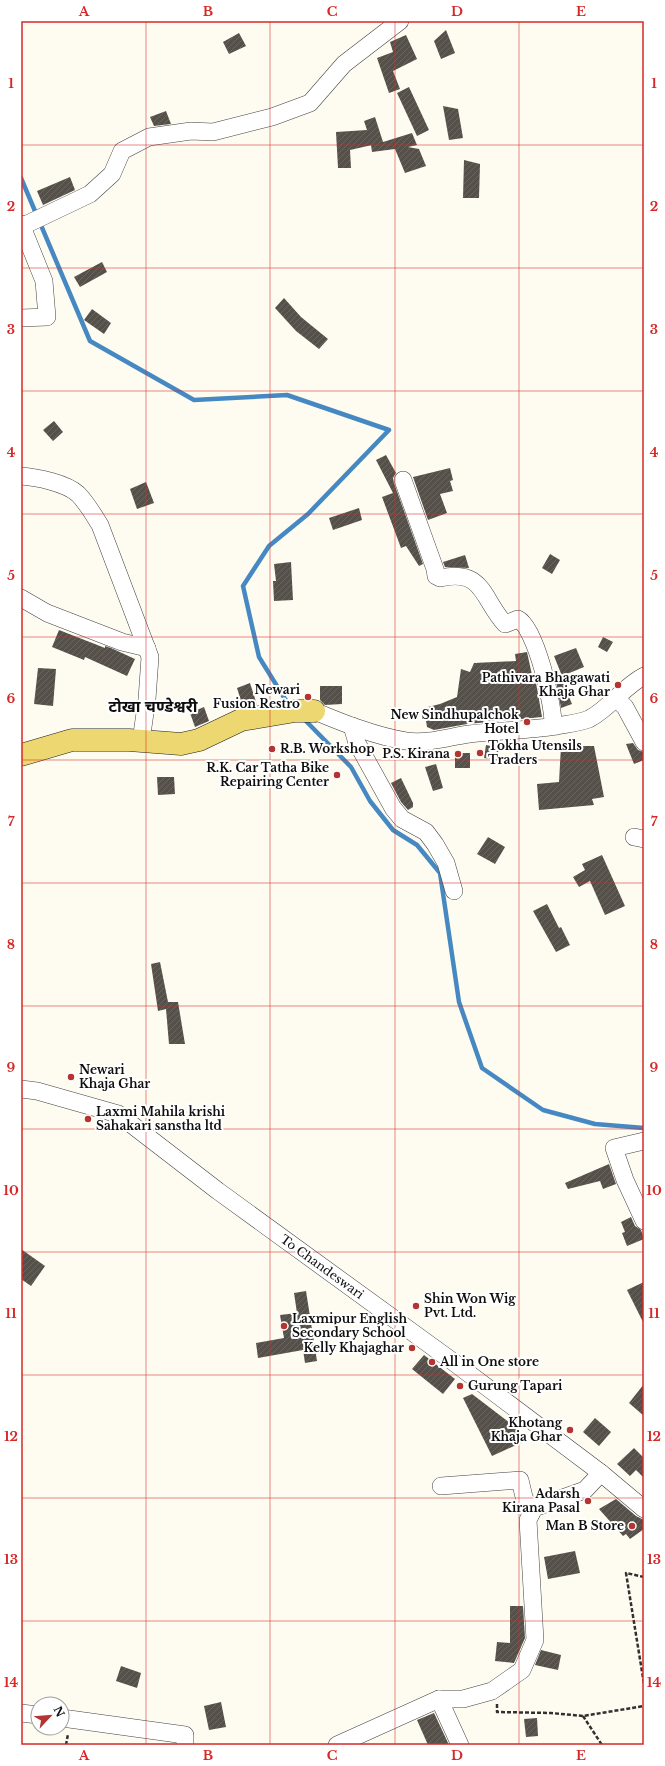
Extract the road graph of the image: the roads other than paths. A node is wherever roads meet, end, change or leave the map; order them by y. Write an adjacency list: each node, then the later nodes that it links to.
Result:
1 (400, 21): 2 (street)
2 (22, 225): 3 (street)
3 (21, 318)
4 (21, 476): 7 (street)
5 (403, 480): 12 (street)
6 (21, 598): 7 (street)
7 (147, 648): 13 (street)
8 (644, 676): 9 (street)
9 (616, 698): 12 (street); 14 (street)
10 (314, 711): 11 (street); 13 (main road)
11 (352, 726): 12 (street); 16 (street)
12 (553, 726)
13 (141, 741): 15 (main road)
14 (644, 742)
15 (21, 755)
16 (454, 891)
17 (21, 1089): 20 (street, To Chandeswari)
18 (644, 1141): 19 (street)
19 (644, 1221)
20 (601, 1474): 22 (street, To Chandeswari); 23 (street)
21 (441, 1486): 23 (street)
22 (644, 1509)
23 (531, 1514): 24 (street)
24 (439, 1699): 27 (street); 28 (street)
25 (70, 1719): 26 (street)
26 (185, 1745)
27 (337, 1745)
28 (460, 1745)

